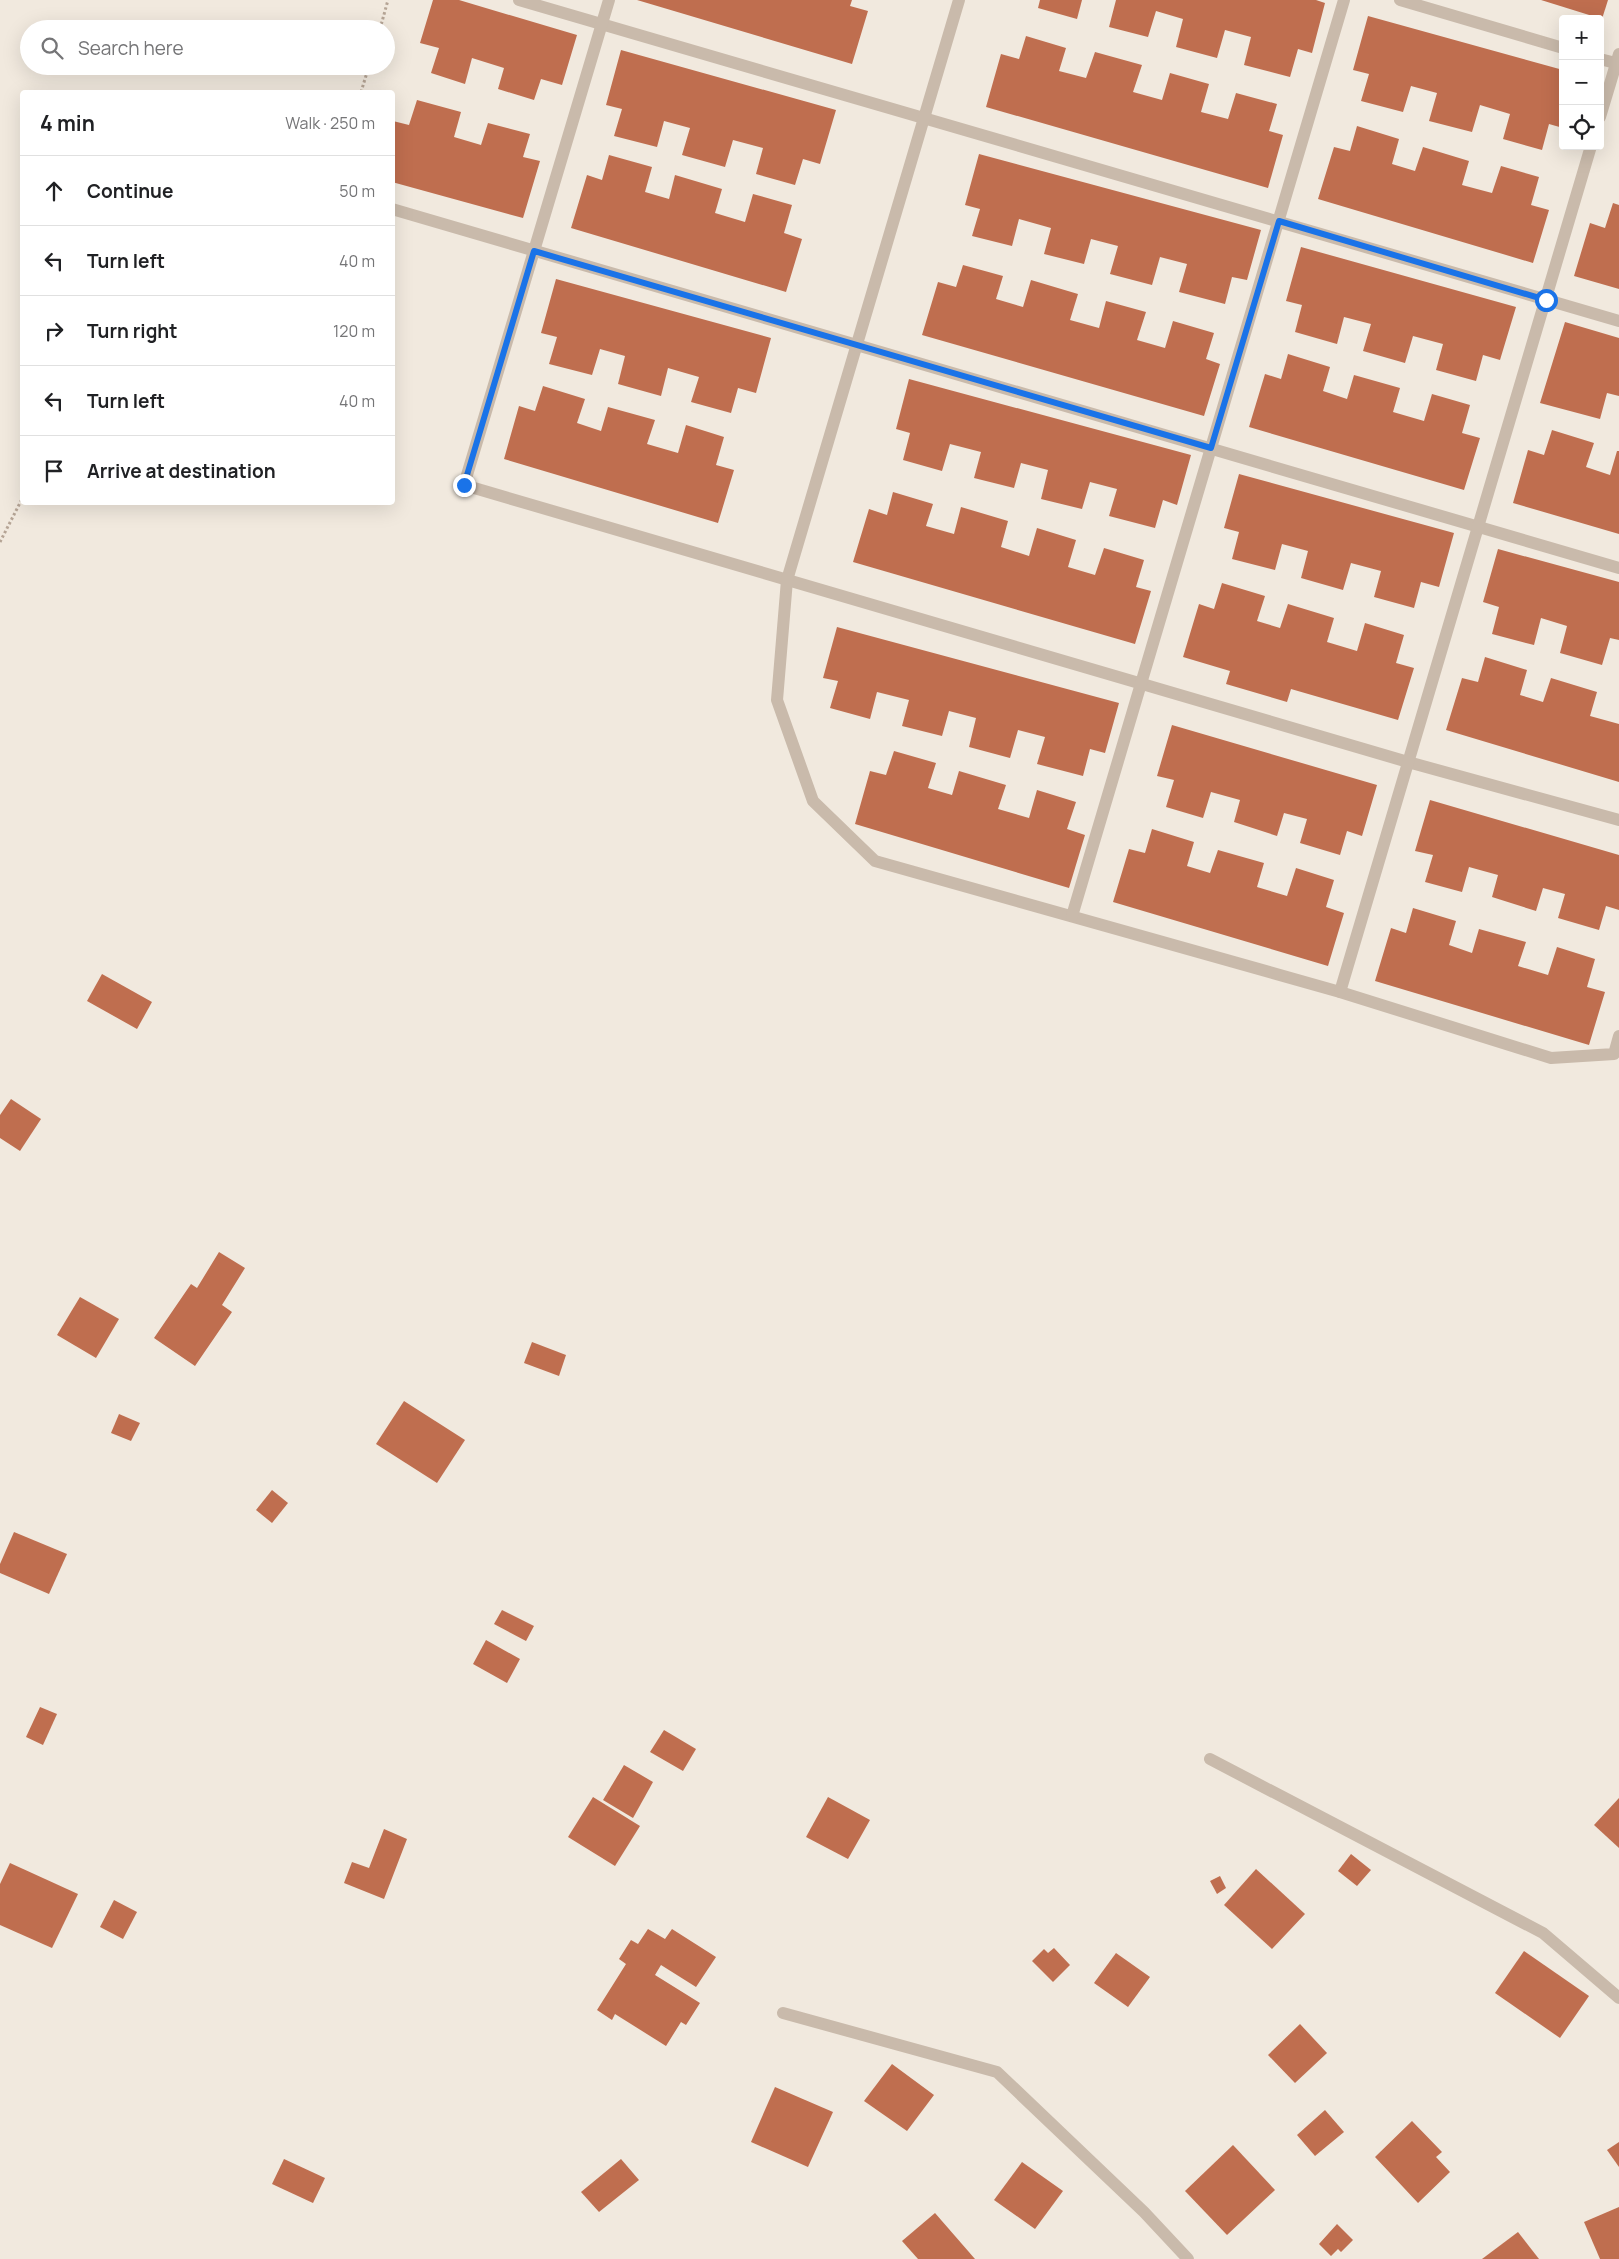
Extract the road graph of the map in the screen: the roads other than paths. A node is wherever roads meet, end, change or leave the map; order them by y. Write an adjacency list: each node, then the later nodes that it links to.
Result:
1 (519, 0): 6 (street)
2 (609, 0): 6 (street)
3 (959, 0): 11 (street)
4 (1344, 0): 14 (street)
5 (1400, 0): 7 (street)
6 (602, 23): 11 (street); 15 (street)
7 (1559, 47)
8 (1604, 59): 9 (street)
9 (1618, 61): 10 (street)
10 (1604, 105)
11 (924, 117): 14 (street); 18 (street)
12 (1591, 150): 16 (street)
13 (395, 210): 15 (street)
14 (1279, 221): 16 (street); 19 (street)
15 (534, 251): 18 (street); 22 (street)
16 (1546, 300): 17 (street); 20 (street)
17 (1619, 321)
18 (856, 345): 19 (street); 22 (street)
19 (1211, 448): 20 (street); 23 (street)
20 (1478, 527): 21 (street); 24 (street)
21 (1619, 568)
22 (786, 580): 23 (street); 26 (street)
23 (1141, 684): 24 (street); 26 (street)
24 (1408, 762): 25 (street); 27 (street)
25 (1619, 820)
26 (1072, 916): 27 (street)
27 (1340, 992): 28 (street)
28 (1619, 1036)
29 (1210, 1759): 30 (street)
30 (1619, 1998)
31 (783, 2013): 32 (street)
32 (1188, 2259)

